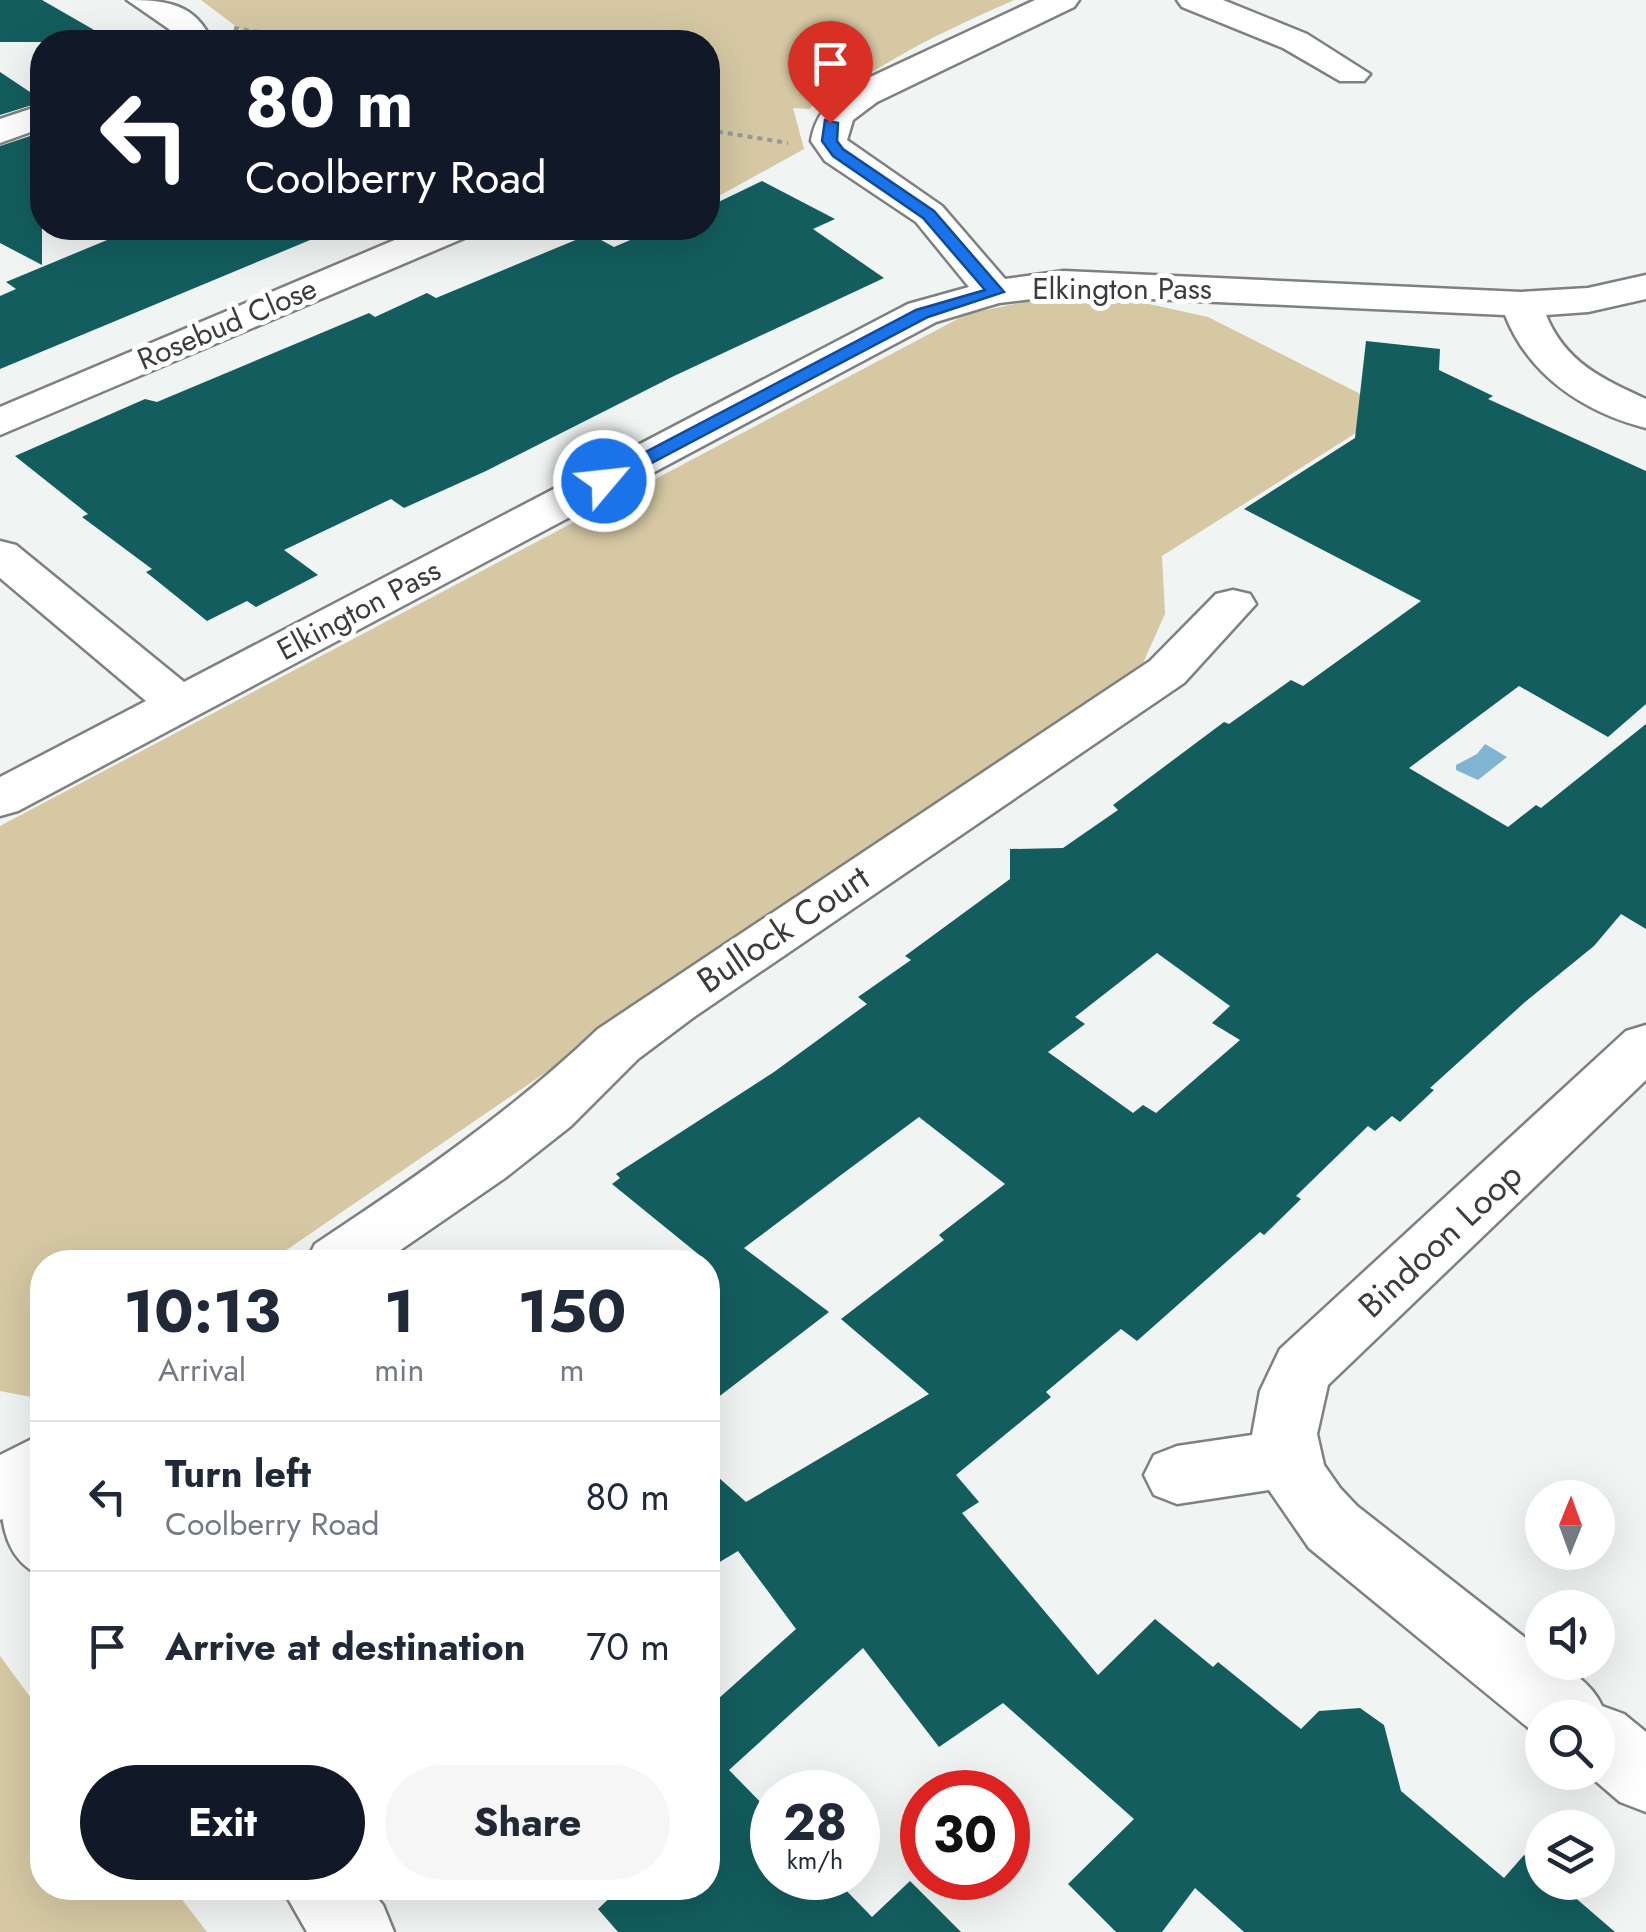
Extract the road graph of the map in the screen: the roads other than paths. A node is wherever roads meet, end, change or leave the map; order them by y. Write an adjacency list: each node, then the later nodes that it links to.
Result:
1 (144, 0): 4 (street)
2 (1062, 0): 10 (street)
3 (1194, 0): 5 (street)
4 (183, 30)
5 (1352, 74)
6 (30, 121): 7 (street)
7 (0, 132)
8 (427, 240): 13 (street, Rosebud Close)
9 (1646, 287): 11 (street, Elkington Pass)
10 (996, 292): 11 (street, Elkington Pass); 16 (street, Elkington Pass)
11 (1521, 304): 12 (street)
12 (1646, 415)
13 (0, 422)
14 (0, 555): 16 (street)
15 (1233, 604): 19 (street, Bullock Court)
16 (180, 704): 17 (street, Elkington Pass)
17 (0, 799)
18 (1646, 1046): 20 (street, Bindoon Loop)
19 (355, 1250)
20 (1287, 1460): 22 (street); 25 (street, Bindoon Loop)
21 (30, 1472): 23 (street)
22 (1177, 1474)
23 (0, 1493): 24 (street)
24 (30, 1531)
25 (1549, 1700)
26 (1615, 1751): 27 (street)
27 (1646, 1776)
28 (330, 1900): 29 (street)
29 (356, 1932)

